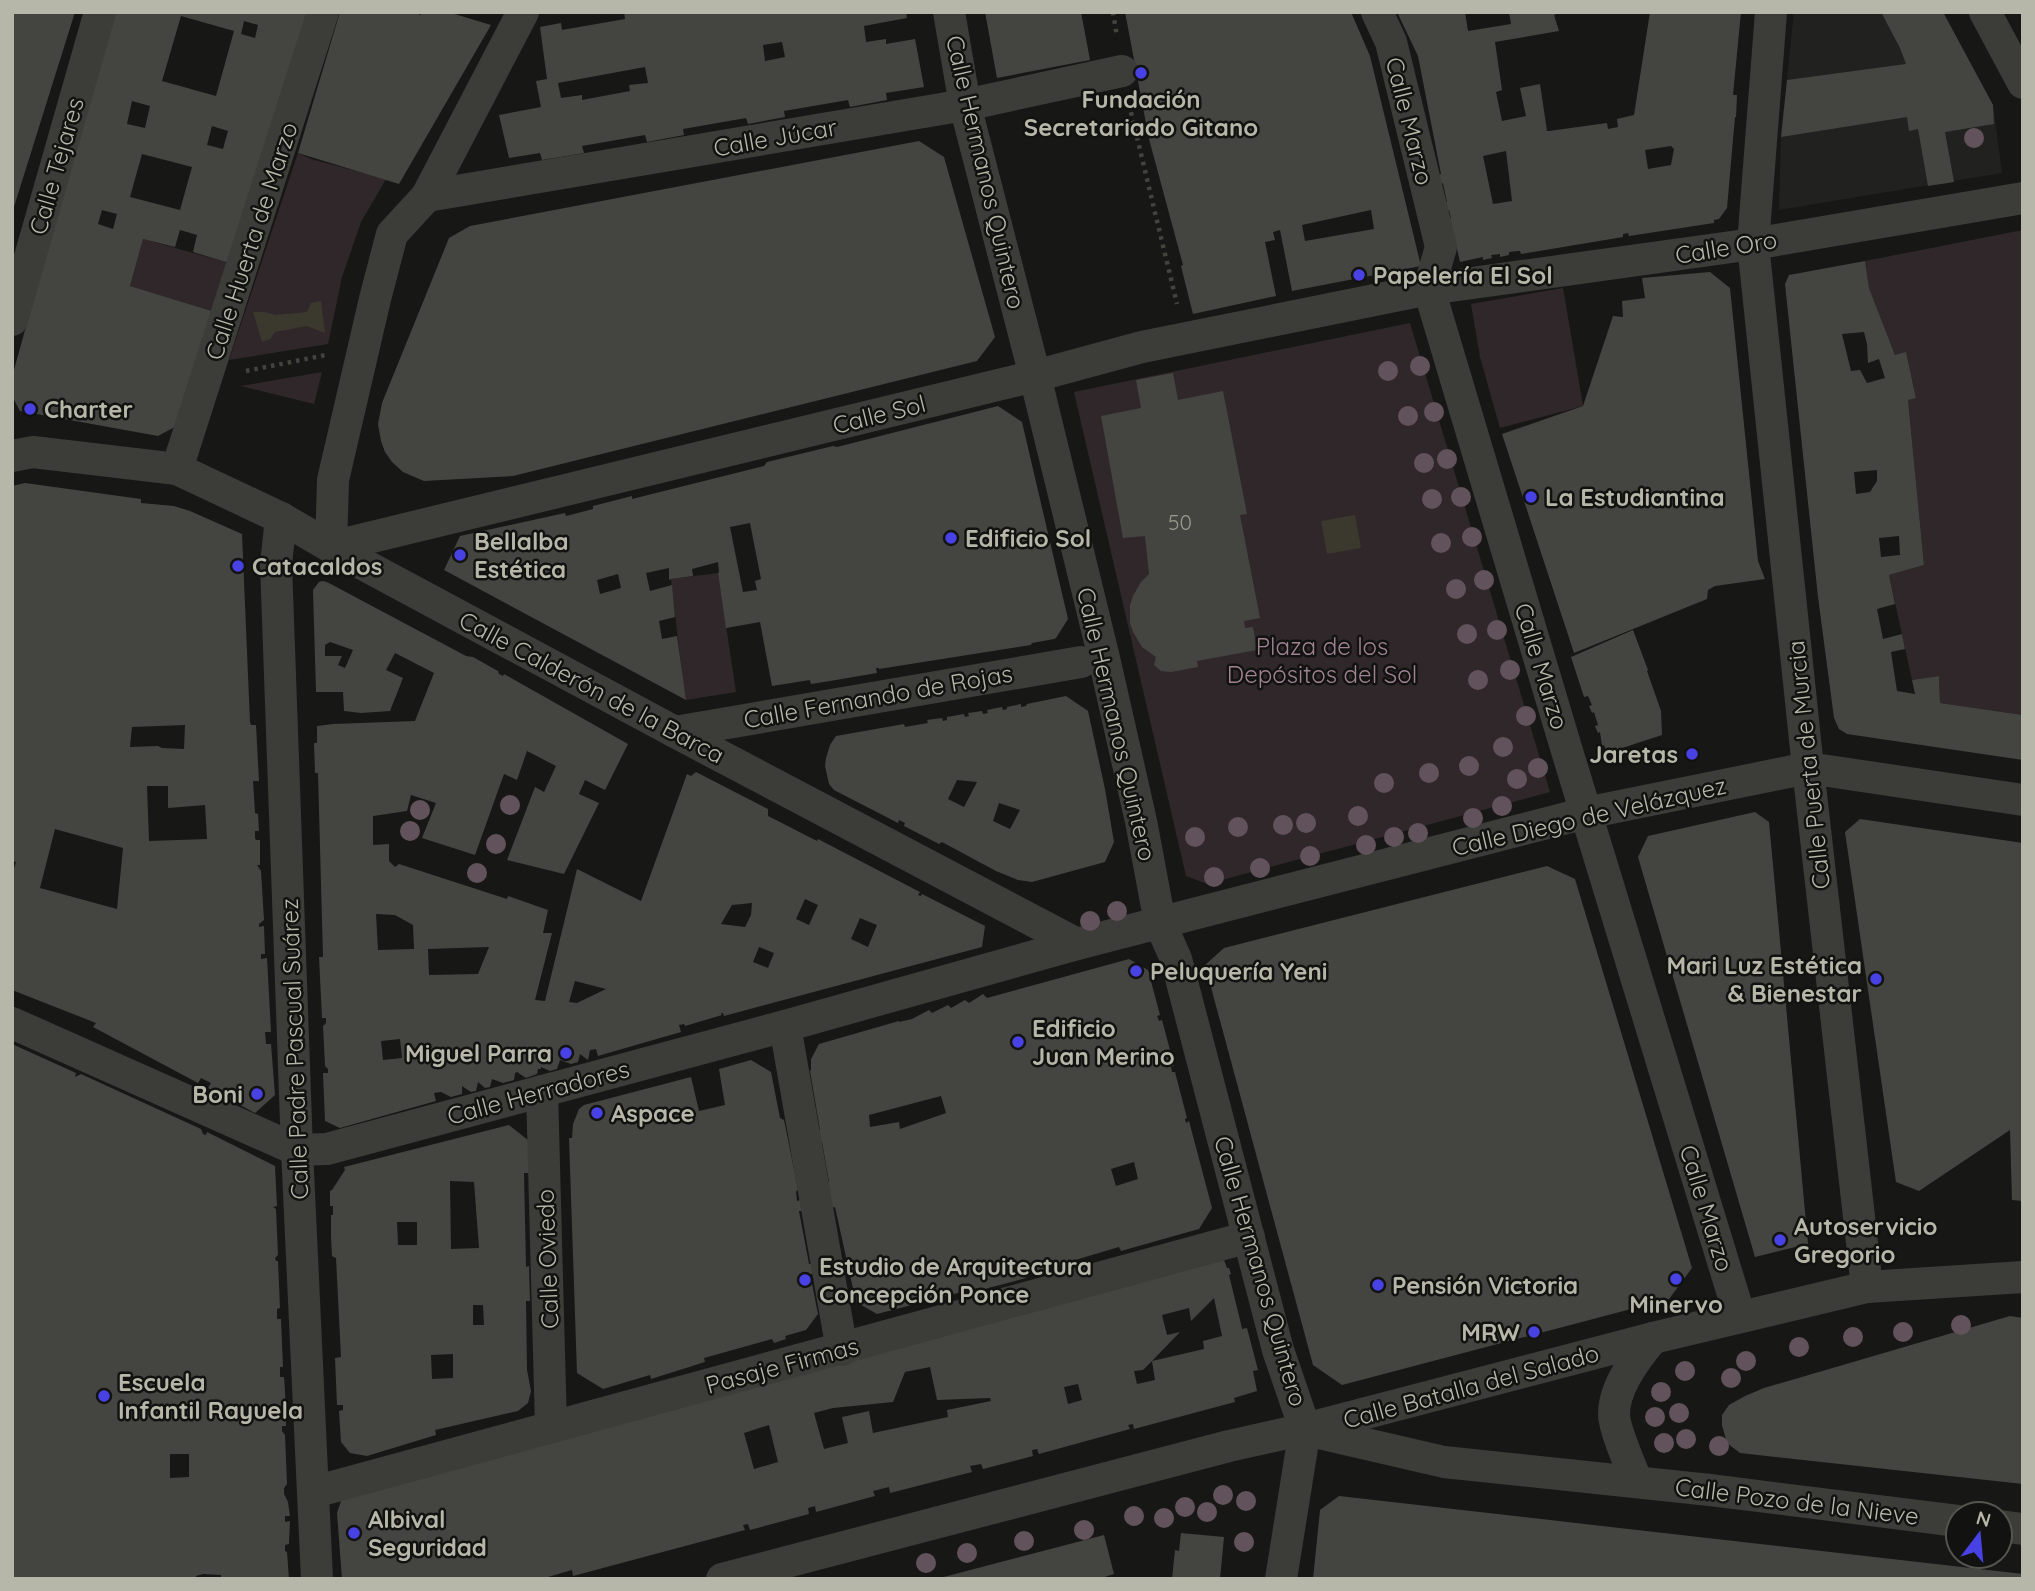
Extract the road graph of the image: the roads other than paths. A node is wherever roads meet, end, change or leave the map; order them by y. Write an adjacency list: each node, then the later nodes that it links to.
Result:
1 (100, 12): 15 (street, Calle Tejares)
2 (323, 12): 18 (street, Calle Huerta de Marzo)
3 (523, 12): 11 (street)
4 (949, 12): 10 (street, Calle Hermanos Quintero)
5 (1377, 12): 14 (street, Calle Marzo)
6 (1771, 12): 13 (street, Calle Puerta de Murcia)
7 (1985, 12): 9 (street)
8 (1122, 71): 10 (street, Calle Júcar)
9 (2023, 83)
10 (965, 105): 11 (street, Calle Júcar); 16 (street, Calle Hermanos Quintero)
11 (427, 196): 20 (street)
12 (2023, 198): 13 (street, Calle Oro)
13 (1753, 243): 14 (street, Calle Oro); 23 (street, Calle Puerta de Murcia)
14 (1429, 289): 16 (street, Calle Sol); 25 (street, Calle Marzo)
15 (12, 320)
16 (1035, 376): 20 (street, Calle Sol); 26 (street, Calle Hermanos Quintero)
17 (12, 456): 18 (street, Calle Calderón de la Barca)
18 (177, 470): 19 (street, Calle Calderón de la Barca)
19 (281, 519): 20 (street, Calle Calderón de la Barca); 31 (street, Calle Padre Pascual Suárez)
20 (331, 547): 22 (street, Calle Calderón de la Barca)
21 (1080, 662): 22 (street, Calle Fernando de Rojas)
22 (675, 732): 27 (street, Calle Calderón de la Barca)
23 (1808, 768): 24 (street, Calle Diego de Velázquez); 25 (street, Calle Diego de Velázquez); 34 (street, Calle Puerta de Murcia)
24 (2023, 800)
25 (1586, 813): 26 (street, Calle Diego de Velázquez); 35 (street, Calle Marzo)
26 (1160, 923): 27 (street); 32 (street, Calle Hermanos Quintero)
27 (1077, 944): 29 (street, Calle Herradores)
28 (12, 1023): 31 (street, Calle Herradores)
29 (785, 1026): 30 (street, Calle Herradores); 37 (street)
30 (542, 1091): 31 (street, Calle Herradores); 38 (street, Calle Oviedo)
31 (297, 1150): 41 (street, Calle Padre Pascual Suárez)
32 (1250, 1237): 37 (street, Pasaje Firmas); 39 (street, Calle Hermanos Quintero)
33 (2023, 1277): 34 (street, Calle Batalla del Salado)
34 (1867, 1287): 35 (street, Calle Batalla del Salado)
35 (1740, 1317): 36 (street, Calle Batalla del Salado)
36 (1653, 1338): 39 (street, Calle Batalla del Salado); 40 (street)
37 (842, 1350): 38 (street, Pasaje Firmas)
38 (551, 1427): 41 (street, Pasaje Firmas)
39 (1305, 1429): 40 (street, Calle Pozo de la Nieve); 44 (street, Calle Batalla del Salado); 45 (street)
40 (1637, 1482): 42 (street, Calle Pozo de la Nieve)
41 (314, 1492): 43 (street, Calle Padre Pascual Suárez)
42 (1944, 1519)
43 (317, 1579)
44 (722, 1579)
45 (1282, 1579)

